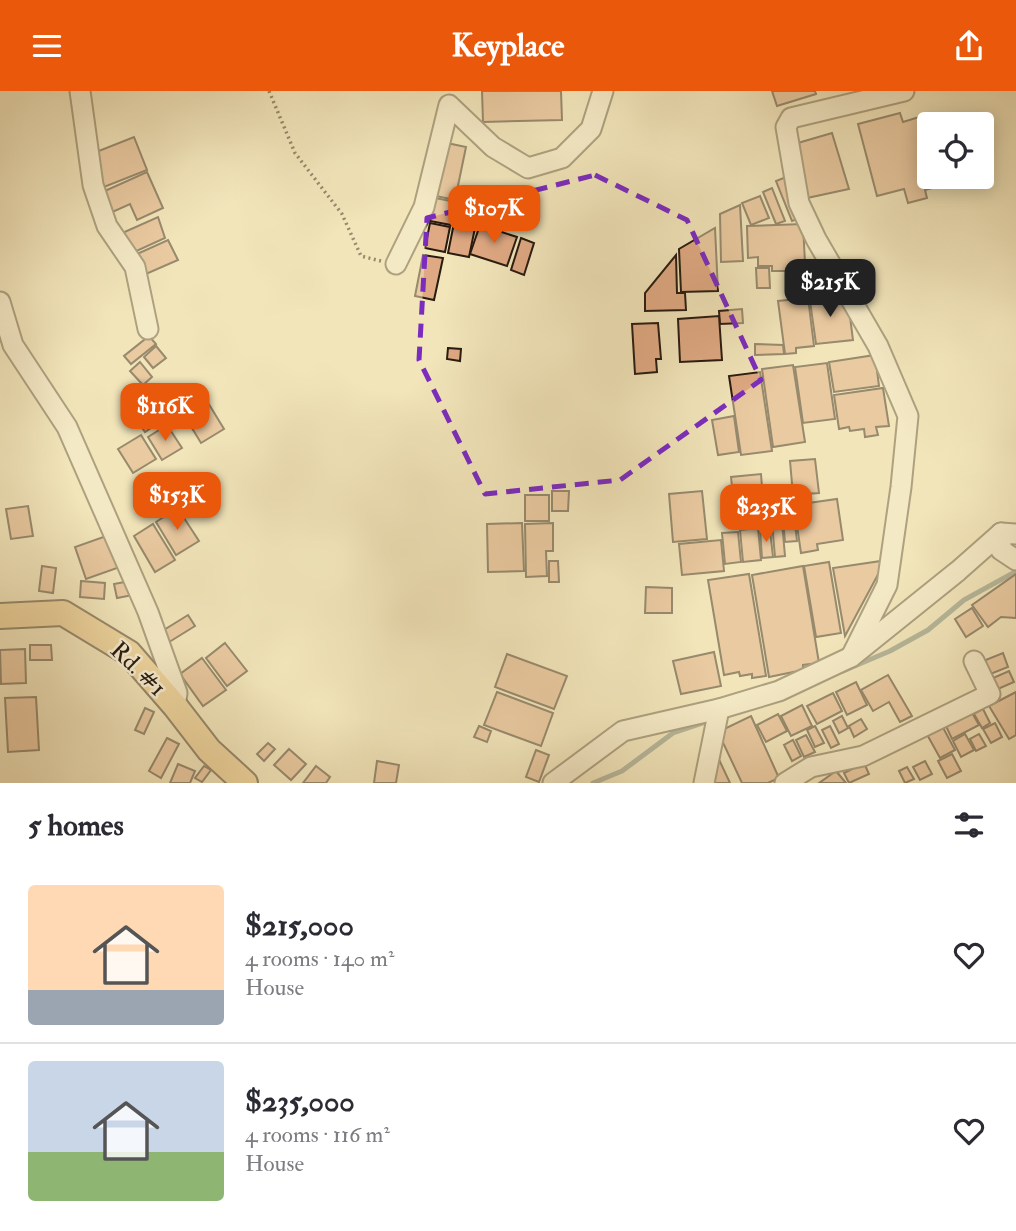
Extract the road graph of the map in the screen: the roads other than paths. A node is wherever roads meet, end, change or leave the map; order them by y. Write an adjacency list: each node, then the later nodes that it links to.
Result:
1 (80, 91): 6 (street)
2 (603, 91): 4 (street)
3 (904, 91): 10 (street)
4 (396, 264)
5 (0, 302): 12 (street)
6 (148, 329)
7 (1009, 533): 8 (street); 10 (street)
8 (1016, 560)
9 (0, 616): 12 (main road, Rd. #1)
10 (851, 657): 13 (street)
11 (974, 661): 17 (street)
12 (175, 706): 14 (main road, Rd. #1)
13 (719, 709): 15 (street); 16 (street)
14 (245, 783)
15 (553, 783)
16 (704, 783)
17 (785, 783)

